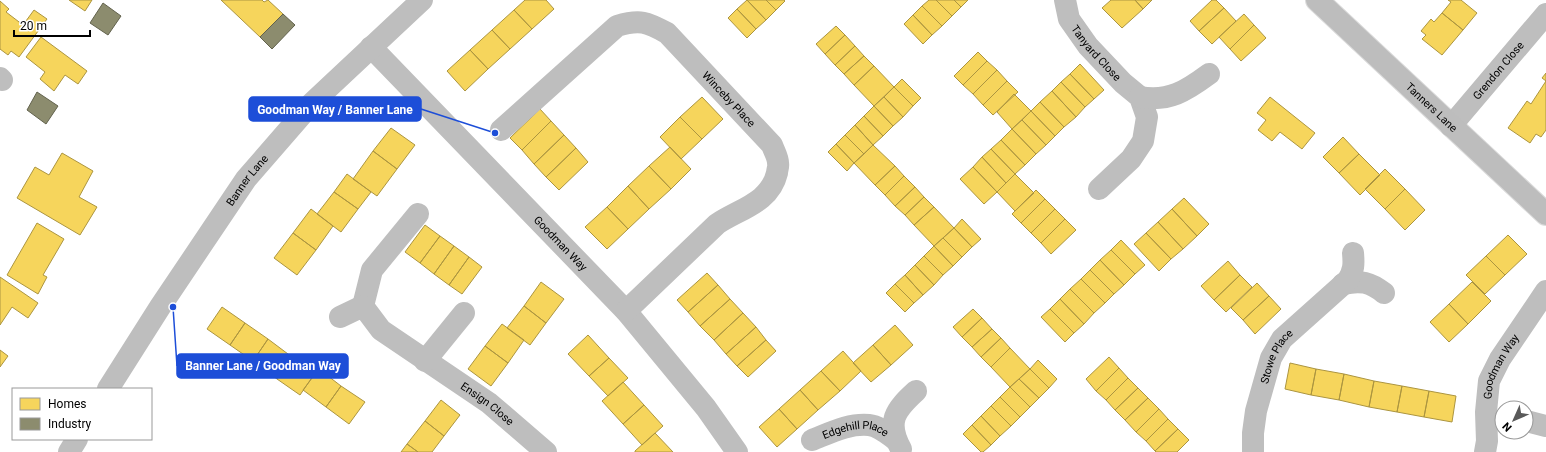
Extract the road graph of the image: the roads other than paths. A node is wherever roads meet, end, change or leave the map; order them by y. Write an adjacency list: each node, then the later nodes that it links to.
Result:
1 (422, 0): 5 (street, Banner Lane)
2 (1065, 0): 7 (street, Tanyard Close)
3 (1317, 0): 8 (main road, Tanners Lane)
4 (1546, 14): 8 (street, Grendon Close)
5 (371, 47): 18 (street, Goodman Way); 22 (street, Banner Lane)
6 (1209, 74): 7 (street)
7 (1140, 98): 10 (street, Tanyard Close)
8 (1451, 126): 12 (main road, Tanners Lane)
9 (502, 130): 18 (street, Winceby Place)
10 (1099, 189)
11 (418, 214): 17 (street)
12 (1546, 214)
13 (1353, 253): 14 (street, Stowe Place)
14 (1344, 284): 16 (street); 33 (street, Stowe Place)
15 (1546, 291): 24 (street, Goodman Way)
16 (1384, 293)
17 (363, 306): 20 (street); 21 (street, Ensign Close)
18 (626, 311): 32 (street, Goodman Way)
19 (464, 313): 21 (street)
20 (340, 317)
21 (425, 361): 31 (street, Ensign Close)
22 (109, 388)
23 (916, 391): 29 (street, Edgehill Place)
24 (1494, 414): 34 (street, Goodman Way)
25 (1534, 423): 26 (street)
26 (1546, 426)
27 (76, 440): 30 (street)
28 (812, 440): 29 (street, Edgehill Place)
29 (900, 446)
30 (69, 452)
31 (546, 452)
32 (737, 452)
33 (1253, 452)
34 (1485, 452)

